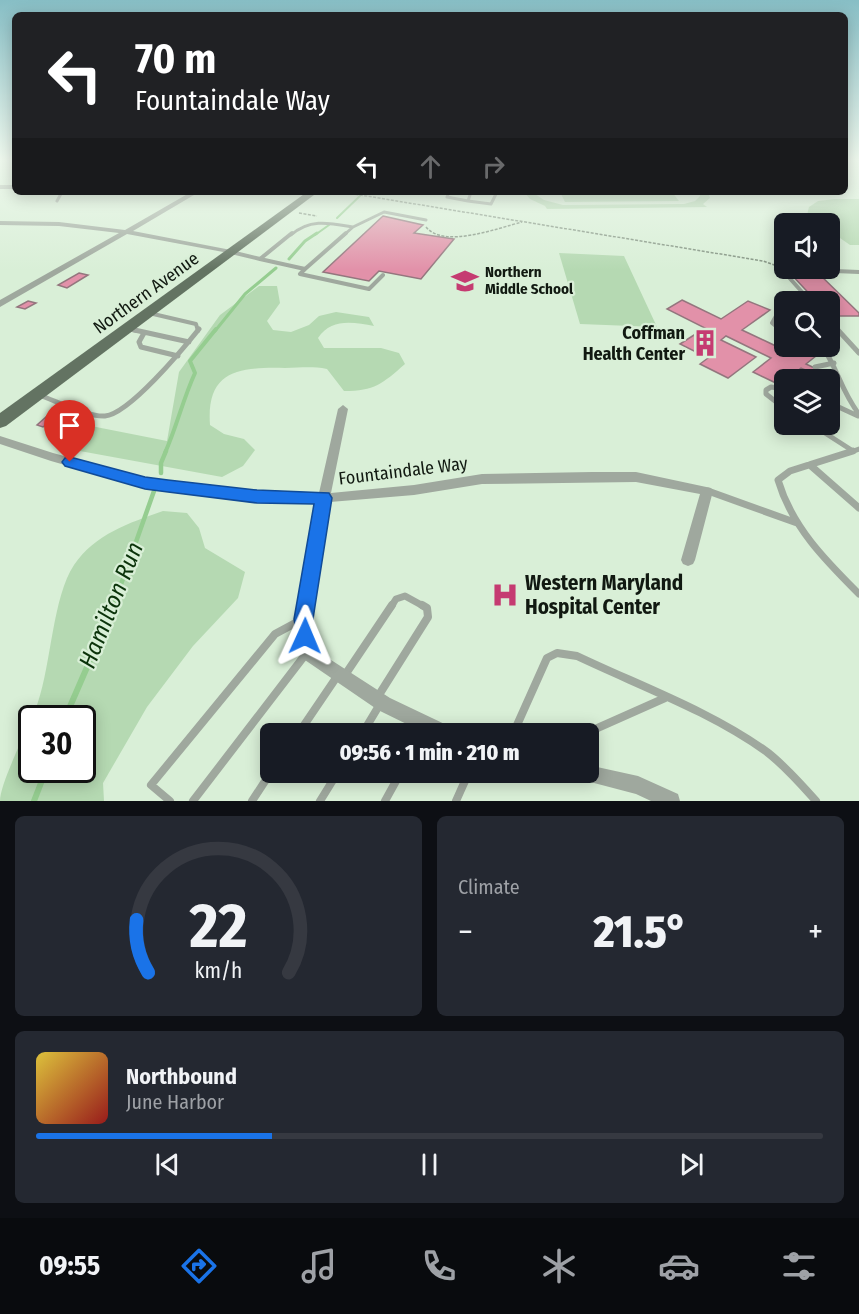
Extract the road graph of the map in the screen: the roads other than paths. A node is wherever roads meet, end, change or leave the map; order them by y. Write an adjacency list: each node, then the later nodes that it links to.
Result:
1 (60, 195): 7 (lane)
2 (190, 195): 12 (street)
3 (308, 195): 13 (main road, Northern Avenue)
4 (447, 195): 8 (lane)
5 (470, 195): 8 (lane)
6 (495, 195): 8 (lane)
7 (57, 201)
8 (468, 201)
9 (426, 220): 11 (lane)
10 (0, 223): 12 (street)
11 (353, 227): 14 (lane); 15 (lane)
12 (128, 231): 13 (street); 21 (street)
13 (231, 252): 14 (lane); 22 (main road, Northern Avenue)
14 (260, 259): 15 (lane)
15 (305, 269): 18 (lane)
16 (840, 271): 17 (lane)
17 (859, 272)
18 (383, 274)
19 (790, 279): 20 (lane)
20 (801, 291)
21 (0, 304)
22 (149, 313): 23 (main road, Northern Avenue); 26 (lane)
23 (128, 328): 25 (lane); 33 (main road, Northern Avenue)
24 (840, 332): 27 (lane)
25 (144, 333): 26 (lane); 28 (lane)
26 (189, 342): 28 (lane)
27 (859, 353)
28 (178, 356): 33 (lane)
29 (830, 357): 30 (lane)
30 (834, 363): 31 (lane); 37 (lane)
31 (815, 366)
32 (774, 387): 34 (lane)
33 (38, 394): 38 (main road, Northern Avenue)
34 (774, 400)
35 (840, 407): 37 (lane)
36 (343, 409): 44 (street)
37 (859, 415)
38 (0, 422)
39 (830, 435): 41 (lane)
40 (0, 440): 44 (street, Fountaindale Way)
41 (856, 450): 42 (lane)
42 (810, 465): 45 (lane); 46 (lane)
43 (707, 491): 44 (street, Fountaindale Way); 46 (lane); 47 (street)
44 (324, 498): 49 (street)
45 (859, 508)
46 (797, 524): 48 (lane)
47 (688, 560)
48 (859, 594)
49 (303, 619): 50 (street); 64 (lane)
50 (307, 653): 51 (street); 65 (lane)
51 (342, 675): 53 (street); 53 (lane); 54 (lane)
52 (665, 698): 57 (lane); 58 (lane); 71 (lane)
53 (379, 701): 55 (lane); 56 (street)
54 (306, 723)
55 (368, 723)
56 (415, 723)
57 (518, 723)
58 (599, 727)
59 (599, 776): 70 (street)
60 (264, 783): 66 (lane)
61 (331, 783): 67 (lane)
62 (395, 783): 68 (lane)
63 (464, 783): 69 (lane)
64 (170, 801)
65 (193, 801)
66 (252, 801)
67 (320, 801)
68 (385, 801)
69 (456, 801)
70 (671, 801)
71 (816, 801)

